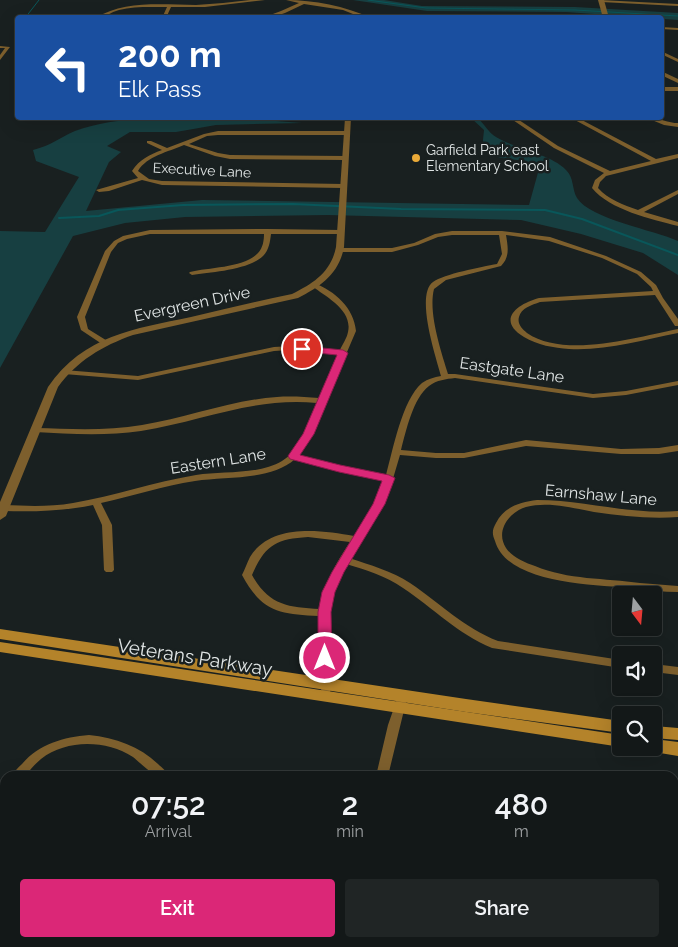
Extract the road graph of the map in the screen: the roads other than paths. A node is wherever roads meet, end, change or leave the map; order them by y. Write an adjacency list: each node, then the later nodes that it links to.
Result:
1 (263, 0): 7 (street)
2 (288, 0): 5 (street)
3 (601, 0): 4 (street); 9 (street)
4 (649, 1): 6 (street)
5 (304, 2): 8 (street); 12 (street)
6 (678, 5)
7 (169, 6): 10 (street); 11 (street)
8 (359, 14): 13 (street)
9 (605, 14)
10 (102, 15)
11 (165, 15)
12 (274, 15)
13 (355, 15)
14 (664, 28): 15 (street)
15 (678, 29)
16 (0, 47): 18 (street)
17 (664, 54): 19 (street)
18 (0, 59)
19 (678, 61)
20 (664, 74): 21 (street)
21 (678, 81)
22 (664, 89): 23 (street)
23 (678, 89)
24 (348, 120): 29 (street, Evergreen Drive)
25 (516, 120): 36 (street)
26 (579, 120): 35 (street)
27 (655, 120): 28 (street)
28 (678, 125)
29 (347, 133): 31 (street, Executive Lane); 34 (street, Evergreen Drive)
30 (149, 142): 32 (street)
31 (185, 144): 32 (street, Executive Lane); 34 (street)
32 (167, 150): 37 (street, Executive Lane)
33 (678, 156): 35 (street)
34 (345, 158): 38 (street, Evergreen Drive)
35 (655, 161): 36 (street)
36 (608, 173): 41 (street)
37 (143, 178): 38 (street, Executive Lane); 39 (street)
38 (343, 186): 44 (street, Evergreen Drive)
39 (99, 190)
40 (678, 192): 41 (street)
41 (640, 211): 42 (street)
42 (678, 224)
43 (268, 231): 44 (street); 47 (street); 52 (street)
44 (341, 232): 46 (street, Evergreen Drive)
45 (502, 233): 46 (street); 49 (street); 55 (street)
46 (340, 250): 48 (street, Evergreen Drive)
47 (192, 272)
48 (314, 285): 52 (street, Evergreen Drive); 53 (street)
49 (657, 293): 50 (street); 51 (street)
50 (678, 324)
51 (678, 330)
52 (105, 342): 54 (street, Evergreen Drive)
53 (343, 353): 54 (street); 57 (street)
54 (64, 372): 58 (street, Evergreen Drive)
55 (445, 377): 56 (street, Eastgate Lane); 60 (street, Eastgate Lane)
56 (678, 383)
57 (322, 401): 58 (street); 61 (street)
58 (35, 430): 64 (street, Evergreen Drive)
59 (678, 448): 60 (street)
60 (398, 452): 62 (street, Eastgate Lane)
61 (294, 456): 62 (street); 63 (street, Eastern Lane)
62 (389, 478): 66 (street, Eastgate Lane)
63 (96, 501): 64 (street, Eastern Lane); 68 (street)
64 (2, 512)
65 (678, 514): 69 (street, Earnshaw Lane)
66 (357, 540): 67 (street, Eastgate Lane); 70 (street)
67 (344, 560): 70 (street, Eastgate Lane); 73 (street)
68 (109, 570)
69 (678, 589)
70 (324, 612): 76 (street, Eastgate Lane)
71 (0, 634): 76 (main road, Veterans Parkway)
72 (0, 647): 76 (main road, Veterans Parkway)
73 (612, 663)
74 (662, 669): 75 (street)
75 (678, 672)
76 (326, 690): 77 (main road, Veterans Parkway)
77 (401, 701): 78 (main road, Veterans Parkway); 81 (main road, Veterans Parkway); 86 (street)
78 (612, 726)
79 (662, 733): 80 (main road)
80 (678, 734)
81 (612, 739)
82 (662, 747): 83 (main road)
83 (678, 749)
84 (23, 771): 85 (street)
85 (156, 771)
86 (383, 771)

